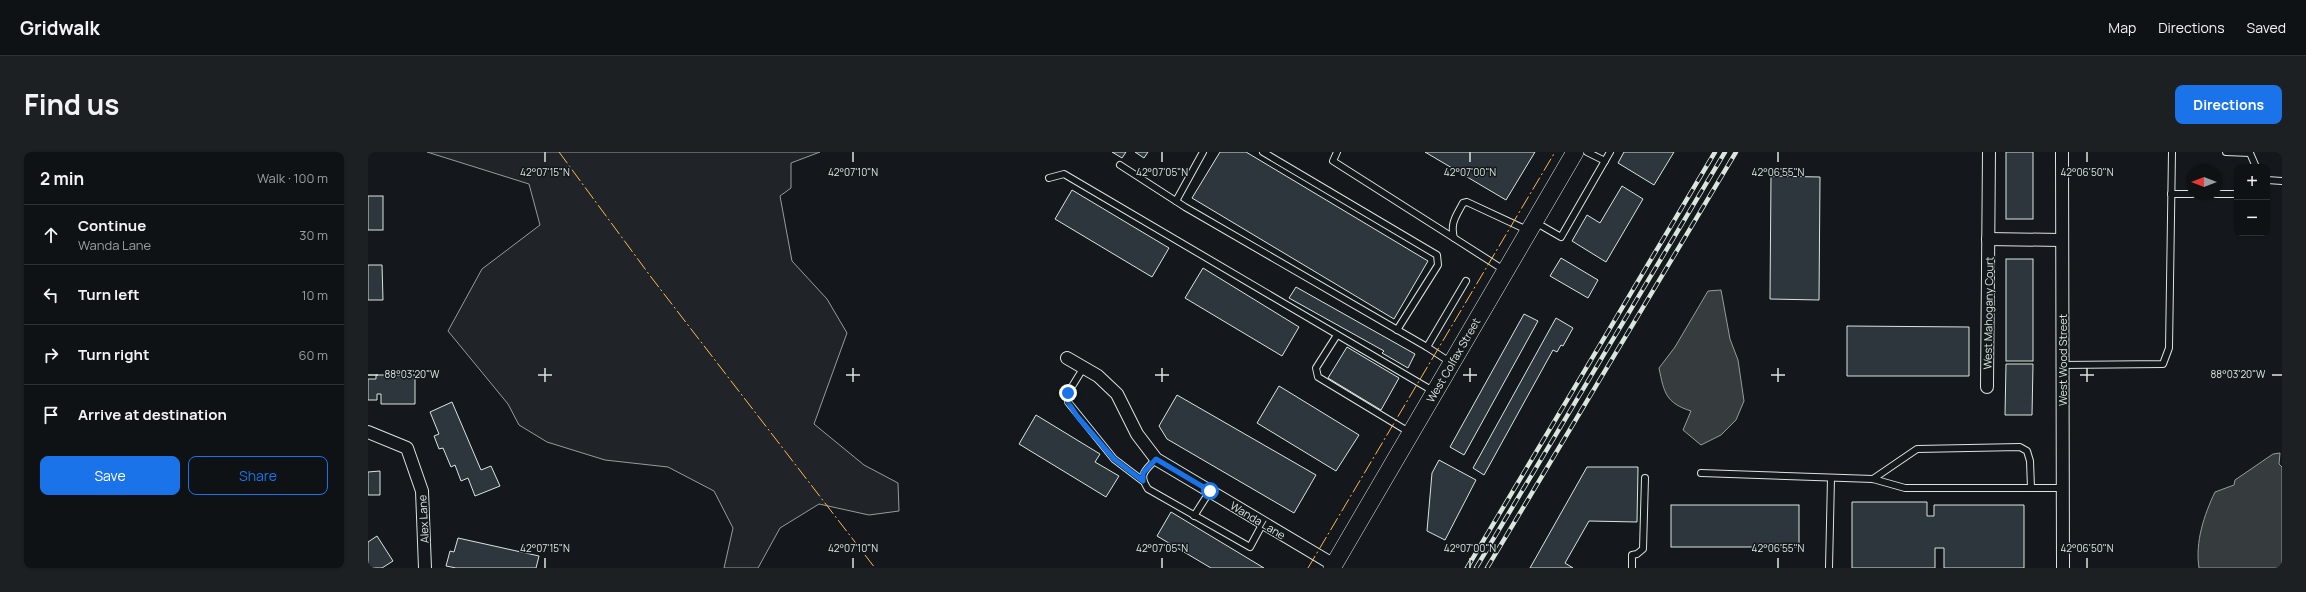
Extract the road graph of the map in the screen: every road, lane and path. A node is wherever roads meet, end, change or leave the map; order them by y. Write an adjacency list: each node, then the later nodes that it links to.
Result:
1 (1203, 152): 21 (lane)
2 (1263, 152): 28 (lane)
3 (1337, 152): 23 (lane)
4 (1575, 152): 22 (street, West Colfax Street)
5 (1586, 152): 11 (lane)
6 (1610, 152): 11 (lane)
7 (1989, 152): 24 (street, West Mahogany Court)
8 (2062, 152): 25 (street, West Wood Street)
9 (2172, 152): 17 (lane)
10 (2226, 152): 12 (lane)
11 (1605, 161): 22 (lane)
12 (2255, 164)
13 (1120, 165): 21 (lane)
14 (1049, 178): 29 (lane)
15 (2270, 180): 16 (lane)
16 (2282, 181)
17 (2171, 194): 18 (lane); 33 (lane)
18 (2186, 194)
19 (2222, 194): 20 (lane)
20 (2234, 194)
21 (1176, 201): 28 (lane)
22 (1531, 226): 23 (lane); 26 (street, West Colfax Street)
23 (1454, 238): 26 (lane)
24 (1988, 239): 25 (street); 35 (street, West Mahogany Court)
25 (2061, 240): 33 (street, West Wood Street)
26 (1506, 270): 32 (street, West Colfax Street)
27 (1466, 281): 30 (lane)
28 (1397, 330): 30 (lane)
29 (1337, 335): 36 (lane); 38 (lane)
30 (1427, 347): 32 (lane)
31 (1067, 358): 34 (street, Wanda Lane)
32 (1452, 362): 36 (street, West Colfax Street)
33 (2062, 365): 46 (street, West Wood Street)
34 (1084, 367): 39 (street, Wanda Lane); 44 (lane)
35 (1987, 387)
36 (1434, 392): 38 (street, West Colfax Street)
37 (368, 432): 51 (street, Alex Lane)
38 (1411, 432): 50 (street, West Colfax Street)
39 (1156, 459): 44 (lane); 47 (street, Wanda Lane)
40 (1701, 473): 42 (lane)
41 (1645, 478): 52 (lane)
42 (1831, 478): 43 (lane); 53 (lane)
43 (1873, 479): 45 (lane); 45 (lane)
44 (1143, 481): 48 (lane)
45 (2031, 488): 46 (lane)
46 (2063, 488): 54 (street, West Wood Street)
47 (1210, 491): 48 (lane); 49 (street, Wanda Lane)
48 (1194, 516): 49 (lane)
49 (1263, 523): 50 (street, Wanda Lane)
50 (1333, 567)
51 (425, 568)
52 (1632, 568)
53 (1829, 568)
54 (2063, 568)

